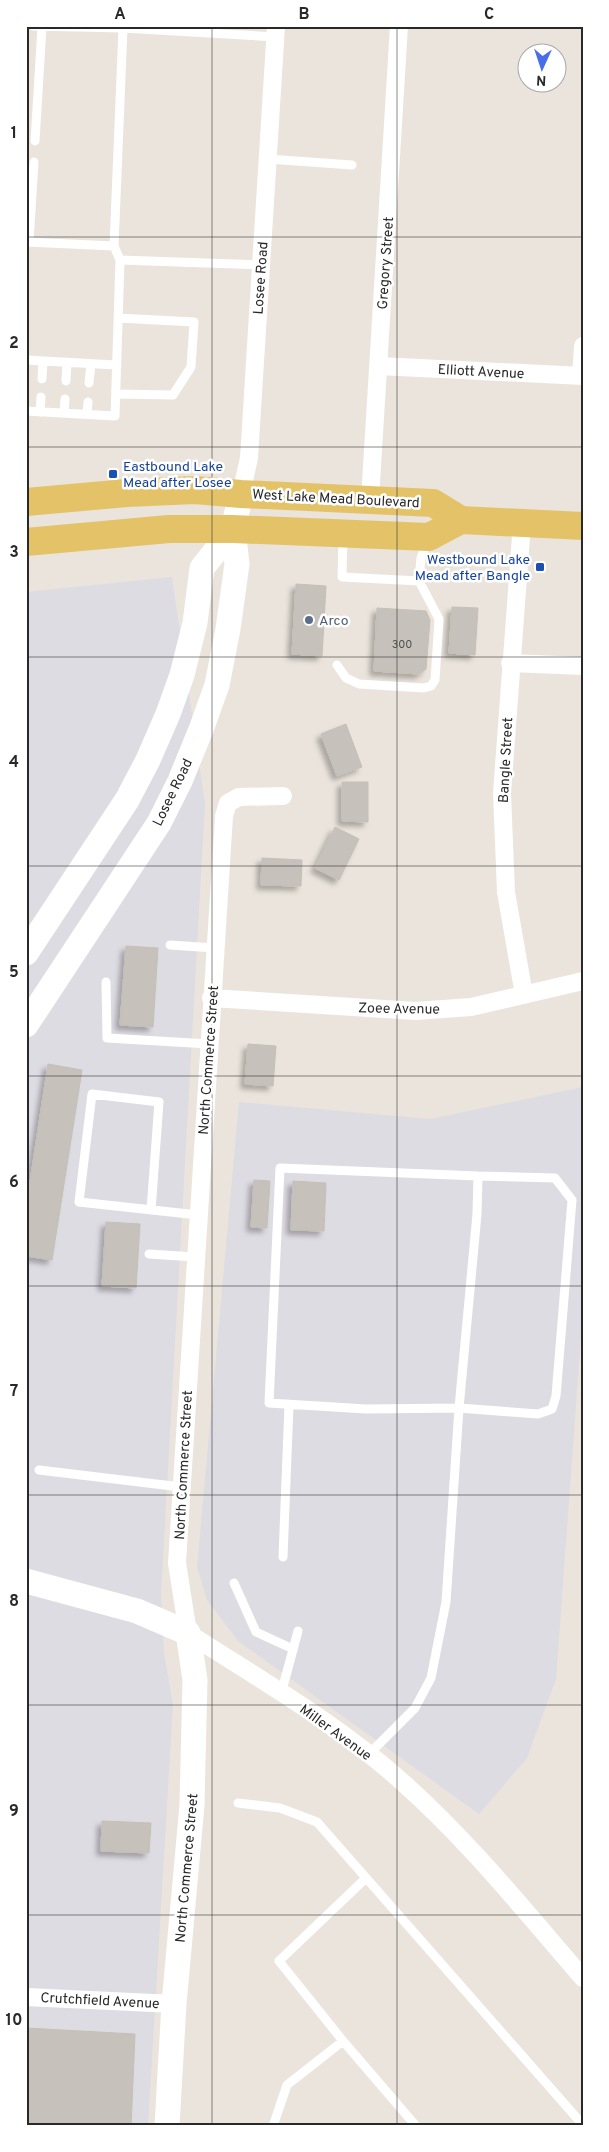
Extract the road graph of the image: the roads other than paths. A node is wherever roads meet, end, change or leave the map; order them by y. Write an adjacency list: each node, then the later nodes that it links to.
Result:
1 (33, 26): 2 (lane)
2 (42, 26): 4 (lane); 6 (lane)
3 (400, 26): 21 (street, Gregory Street)
4 (123, 28): 5 (lane); 11 (lane)
5 (276, 32): 7 (street, Losee Road)
6 (35, 140)
7 (268, 159): 9 (lane); 13 (street, Losee Road)
8 (34, 162): 10 (lane)
9 (352, 165)
10 (28, 242): 11 (lane)
11 (114, 246): 12 (lane)
12 (120, 260): 13 (lane); 14 (lane)
13 (261, 265): 34 (street, Losee Road)
14 (118, 318): 20 (lane); 26 (lane)
15 (583, 346): 22 (street)
16 (26, 360): 17 (lane)
17 (44, 361): 18 (lane); 23 (lane)
18 (67, 362): 19 (lane); 24 (lane)
19 (91, 364): 20 (lane); 25 (lane)
20 (116, 365): 26 (lane)
21 (378, 366): 22 (street, Elliott Avenue); 35 (street, Gregory Street)
22 (582, 376)
23 (42, 379)
24 (66, 381)
25 (89, 383)
26 (116, 394): 33 (lane)
27 (41, 398): 31 (lane)
28 (65, 399): 32 (lane)
29 (88, 402): 33 (lane)
30 (26, 411): 31 (lane)
31 (40, 412): 32 (lane)
32 (64, 413): 33 (lane)
33 (87, 414)
34 (241, 494): 35 (main road, West Lake Mead Boulevard); 36 (main road, West Lake Mead Boulevard); 40 (main road, Losee Road)
35 (370, 499): 37 (main road, West Lake Mead Boulevard)
36 (26, 502)
37 (461, 520): 38 (main road, West Lake Mead Boulevard); 42 (main road)
38 (522, 523): 39 (main road, West Lake Mead Boulevard); 45 (street, Bangle Street)
39 (583, 526)
40 (233, 529): 41 (main road); 43 (main road); 51 (main road, Losee Road); 56 (main road, Losee Road)
41 (344, 534): 42 (main road); 44 (lane)
42 (429, 537): 44 (lane)
43 (26, 542)
44 (419, 580): 46 (lane)
45 (510, 662): 47 (street); 54 (street, Bangle Street)
46 (337, 665)
47 (583, 666)
48 (283, 796): 50 (street, North Commerce Street)
49 (170, 945): 50 (lane)
50 (215, 948): 55 (street, North Commerce Street)
51 (26, 953)
52 (583, 981): 54 (street, Zoee Avenue)
53 (106, 982): 57 (lane)
54 (524, 995): 55 (street, Zoee Avenue)
55 (211, 998): 57 (street, North Commerce Street)
56 (26, 1025)
57 (208, 1044): 60 (street, North Commerce Street)
58 (478, 1176): 63 (lane); 64 (lane); 64 (lane)
59 (151, 1210): 59 (lane); 60 (lane)
60 (198, 1215): 62 (street, North Commerce Street)
61 (149, 1254): 62 (lane)
62 (196, 1257): 66 (street, North Commerce Street)
63 (290, 1404): 64 (lane); 67 (lane)
64 (459, 1408): 74 (lane)
65 (39, 1470): 66 (lane)
66 (181, 1487): 71 (street, North Commerce Street)
67 (283, 1557)
68 (26, 1580): 71 (main road, Miller Avenue)
69 (234, 1582): 72 (lane)
70 (298, 1631): 72 (lane)
71 (188, 1633): 73 (street, Miller Avenue); 79 (main road, North Commerce Street)
72 (293, 1649): 73 (lane)
73 (281, 1694): 74 (street, Miller Avenue)
74 (368, 1755): 77 (street, Miller Avenue)
75 (238, 1803): 76 (lane)
76 (366, 1878): 80 (lane); 81 (lane)
77 (583, 1978)
78 (26, 1997): 79 (street, Crutchfield Avenue)
79 (174, 2004): 82 (main road, North Commerce Street)
80 (343, 2041): 83 (lane); 84 (lane)
81 (583, 2125)
82 (167, 2126)
83 (273, 2126)
84 (416, 2126)

